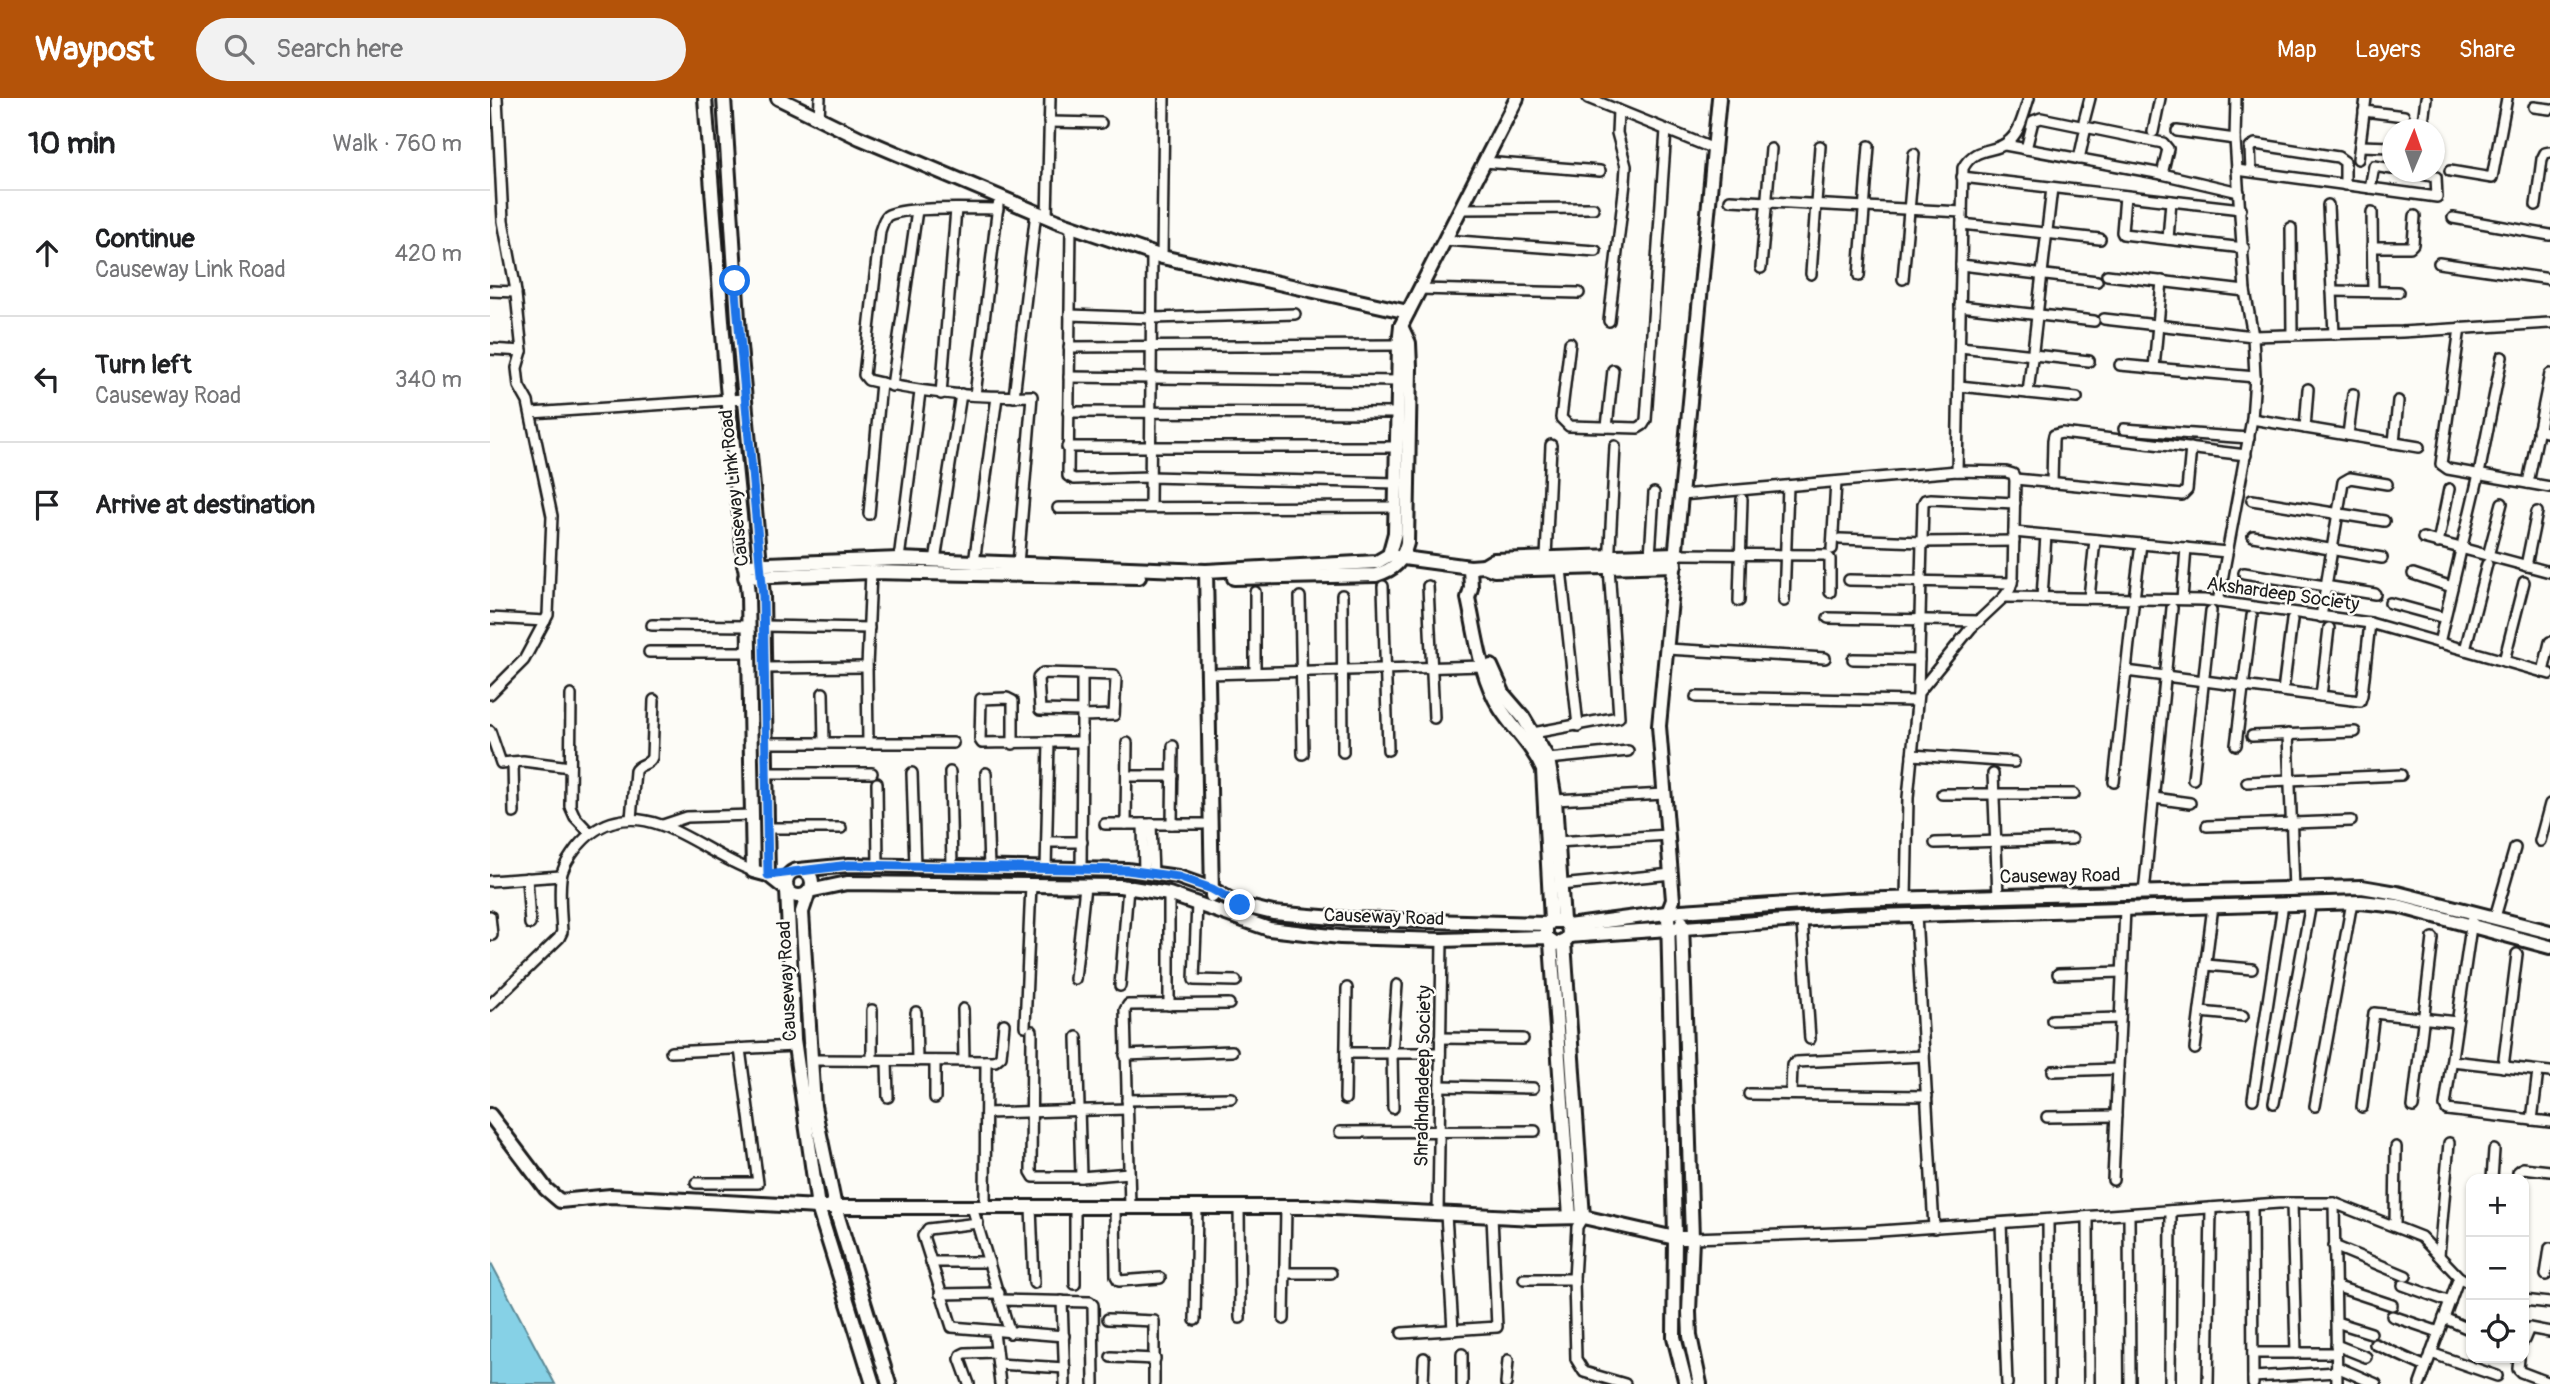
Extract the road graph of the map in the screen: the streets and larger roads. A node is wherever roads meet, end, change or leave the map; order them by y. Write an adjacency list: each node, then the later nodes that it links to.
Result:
1 (497, 98): 106 (street)
2 (705, 98): 157 (street)
3 (724, 98): 156 (street, Causeway Link Road)
4 (764, 98): 18 (street)
5 (820, 98): 24 (street)
6 (1050, 98): 26 (street)
7 (1164, 98): 89 (street)
8 (1517, 98): 45 (street)
9 (1588, 98): 21 (street)
10 (1719, 98): 38 (street)
11 (2029, 98): 33 (street)
12 (2090, 98): 28 (street)
13 (2160, 98): 31 (street)
14 (2236, 98): 32 (street)
15 (2366, 98): 22 (street)
16 (2426, 98): 25 (street)
17 (2507, 98): 49 (street)
18 (779, 99): 24 (street)
19 (2534, 107): 20 (street)
20 (2550, 109)
21 (1618, 110): 29 (street); 116 (street)
22 (2364, 111): 23 (street); 36 (street)
23 (2404, 116)
24 (819, 118): 62 (street)
25 (2423, 119)
26 (1049, 122): 27 (street); 75 (street)
27 (1101, 123)
28 (2085, 124): 40 (street); 43 (street); 51 (street)
29 (1666, 130): 38 (street); 164 (street)
30 (2177, 131): 32 (street)
31 (2153, 132)
32 (2235, 139): 47 (street)
33 (2005, 145): 40 (street); 52 (street)
34 (1820, 146): 63 (street)
35 (1869, 146): 66 (street)
36 (2360, 146): 37 (street); 44 (street)
37 (2382, 147)
38 (1714, 149): 193 (street)
39 (1770, 149): 61 (street)
40 (2026, 149): 43 (street)
41 (2550, 152): 65 (street)
42 (1914, 154): 70 (street)
43 (2079, 159): 51 (street)
44 (2358, 159)
45 (1484, 162): 48 (street); 69 (street)
46 (2382, 167): 56 (street)
47 (2237, 170): 50 (street); 57 (street)
48 (1600, 171)
49 (2450, 171)
50 (2251, 172): 54 (street); 54 (street)
51 (2162, 174): 57 (street)
52 (1962, 177): 55 (street); 73 (street)
53 (2436, 182): 56 (street)
54 (2345, 185): 56 (street)
55 (2052, 188): 58 (street); 81 (street)
56 (2370, 188)
57 (2239, 192): 71 (street)
58 (2125, 196): 60 (street); 84 (street)
59 (1730, 200): 61 (street)
60 (2171, 201): 71 (street); 84 (street)
61 (1766, 202): 63 (street); 92 (street)
62 (998, 203): 68 (street); 75 (street); 152 (street)
63 (1816, 204): 66 (street); 93 (street)
64 (2328, 205): 104 (street)
65 (2536, 205)
66 (1864, 207): 70 (street); 96 (street)
67 (1592, 208): 69 (street)
68 (956, 209): 72 (street); 149 (street)
69 (1460, 209): 85 (street)
70 (1910, 209): 73 (street); 97 (street)
71 (2241, 209): 87 (street)
72 (917, 210): 143 (street); 144 (street)
73 (1962, 212): 78 (street)
74 (2372, 212): 86 (street)
75 (1041, 214): 79 (street); 154 (street)
76 (2415, 216): 86 (street)
77 (2453, 218): 82 (street)
78 (1962, 224): 81 (street); 91 (street)
79 (1071, 226): 89 (street); 113 (street)
80 (2291, 228): 123 (street)
81 (2047, 234): 83 (street); 94 (street)
82 (2550, 235)
83 (2100, 239)
84 (2168, 239): 87 (street)
85 (1444, 240): 88 (street); 101 (street)
86 (2372, 247): 105 (street)
87 (2244, 248): 103 (street)
88 (1596, 251)
89 (1157, 255): 110 (street); 114 (street)
90 (2439, 263): 98 (street)
91 (1961, 265): 94 (street); 109 (street)
92 (1761, 268)
93 (1811, 274)
94 (2042, 274): 99 (street); 112 (street)
95 (2107, 275): 100 (street)
96 (1859, 276)
97 (1903, 279)
98 (2550, 279)
99 (2097, 281)
100 (2162, 281): 103 (street); 119 (street)
101 (1419, 289): 108 (street); 110 (street)
102 (490, 291): 106 (street)
103 (2245, 291): 124 (street)
104 (2332, 291): 105 (street); 122 (street)
105 (2373, 291): 107 (street)
106 (516, 292): 131 (street)
107 (2398, 292)
108 (1579, 293)
109 (1960, 306): 112 (street); 129 (street)
110 (1408, 312): 120 (street)
111 (1295, 314): 114 (street)
112 (2037, 314): 117 (street); 132 (street)
113 (1070, 316): 114 (street); 127 (street)
114 (1152, 318): 128 (street)
115 (2104, 319): 119 (street)
116 (1609, 321)
117 (2094, 321)
118 (2550, 323): 121 (street)
119 (2158, 325): 124 (street); 136 (street)
120 (1401, 326): 126 (street); 226 (street)
121 (2460, 328): 122 (street); 181 (street)
122 (2334, 334): 123 (street)
123 (2292, 335): 124 (street)
124 (2253, 336): 140 (street)
125 (1570, 343): 164 (street)
126 (1399, 345): 128 (street); 142 (street)
127 (1069, 347): 128 (street); 139 (street)
128 (1151, 347): 141 (street)
129 (1959, 347): 132 (street); 145 (street)
130 (490, 349): 131 (street)
131 (522, 351): 161 (street)
132 (2032, 355): 134 (street); 148 (street)
133 (2501, 357): 181 (street)
134 (2089, 361)
135 (2120, 365): 136 (street)
136 (2154, 368): 140 (street)
137 (1613, 370): 164 (street)
138 (2550, 374): 167 (street)
139 (1069, 377): 141 (street); 160 (street)
140 (2255, 377): 163 (street)
141 (1151, 379): 142 (street); 159 (street)
142 (1399, 381): 162 (street)
143 (881, 383): 144 (street); 202 (street)
144 (892, 386): 147 (street)
145 (1959, 386): 148 (street); 180 (street)
146 (2308, 390): 165 (street)
147 (920, 392): 149 (street); 225 (street)
148 (2028, 393): 155 (street)
149 (941, 394): 150 (street)
150 (961, 394): 152 (street); 229 (street)
151 (2353, 394): 169 (street)
152 (975, 395): 153 (street)
153 (997, 397): 154 (street); 230 (street)
154 (1014, 397): 232 (street)
155 (2077, 398)
156 (744, 399): 157 (street); 237 (street, Causeway Link Road)
157 (729, 400): 161 (street); 238 (street)
158 (2398, 401): 171 (street)
159 (1151, 411): 160 (street); 162 (street); 173 (street)
160 (1068, 412): 175 (street)
161 (531, 413): 276 (street)
162 (1398, 413): 176 (street)
163 (2252, 419): 165 (street); 170 (street)
164 (1607, 427)
165 (2305, 428): 169 (street)
166 (2124, 429): 170 (street)
167 (2538, 430): 168 (street); 187 (street)
168 (2550, 433)
169 (2348, 435): 171 (street)
170 (2249, 438): 179 (street)
171 (2394, 443): 177 (street)
172 (1551, 445): 223 (street)
173 (1151, 446): 175 (street); 176 (street); 182 (street)
174 (1615, 446): 231 (street)
175 (1067, 447): 182 (street)
176 (1398, 447): 185 (street)
177 (2419, 447)
178 (2191, 448): 179 (street); 186 (street); 186 (street)
179 (2246, 455): 218 (street)
180 (1957, 471): 183 (street); 184 (street)
181 (2479, 474): 187 (street); 217 (street)
182 (1150, 477): 185 (street); 200 (street)
183 (2015, 479): 186 (street); 196 (street)
184 (1836, 482): 189 (street); 215 (street)
185 (1397, 483): 198 (street)
186 (2052, 483)
187 (2528, 483): 190 (street)
188 (2387, 484): 203 (street)
189 (1788, 486): 193 (street); 221 (street)
190 (2550, 487)
191 (2449, 489): 212 (street)
192 (1654, 494): 222 (street)
193 (1681, 495): 227 (street)
194 (1742, 499): 220 (street)
195 (2252, 500): 203 (street)
196 (2015, 503): 206 (street); 211 (street)
197 (2502, 503): 228 (street)
198 (1396, 506): 200 (street); 219 (street)
199 (1058, 508): 200 (street)
200 (1150, 508)
201 (2537, 512): 234 (street)
202 (869, 514)
203 (2338, 514): 204 (street); 216 (street)
204 (2384, 521)
205 (2046, 535): 206 (street); 210 (street); 259 (street)
206 (2014, 536): 211 (street); 247 (street)
207 (2253, 536): 216 (street)
208 (2423, 538): 212 (street)
209 (1840, 539): 211 (street)
210 (2095, 540): 213 (street); 260 (street)
211 (1922, 542): 245 (street)
212 (2438, 543): 217 (street)
213 (2141, 544): 214 (street); 264 (street)
214 (2186, 548): 218 (street); 261 (street)
215 (1832, 549)
216 (2332, 549): 224 (street); 250 (street)
217 (2461, 549): 228 (street); 251 (street)
218 (2227, 552): 265 (street)
219 (1389, 555): 226 (street); 243 (street)
220 (1741, 555): 221 (street); 227 (street); 262 (street)
221 (1786, 555): 254 (street); 263 (street)
222 (1650, 556): 227 (street); 231 (street)
223 (1546, 558): 231 (street); 233 (street)
224 (2382, 558)
225 (900, 559): 229 (street); 237 (street)
226 (1402, 559): 235 (street); 243 (street)
227 (1675, 559): 231 (street); 286 (street)
228 (2487, 560): 234 (street); 287 (street)
229 (935, 561): 230 (street)
230 (974, 563): 232 (street)
231 (1609, 563): 236 (street); 319 (street)
232 (1018, 564): 243 (street)
233 (1484, 566): 235 (street); 236 (street)
234 (2526, 566): 240 (street)
235 (1470, 567): 252 (street)
236 (1562, 569): 319 (street)
237 (761, 570): 238 (street); 239 (street); 281 (street, Causeway Link Road)
238 (745, 571): 280 (street)
239 (871, 572): 243 (street); 282 (street)
240 (2550, 572)
241 (2244, 573): 250 (street)
242 (2413, 574): 251 (street)
243 (1206, 575): 305 (street)
244 (1849, 580): 245 (street)
245 (1921, 582): 247 (street); 274 (street)
246 (2524, 582): 293 (street)
247 (2012, 583): 258 (street)
248 (1383, 586): 298 (street)
249 (1428, 586): 296 (street)
250 (2326, 586): 255 (street); 270 (street)
251 (2452, 587): 273 (street)
252 (1471, 588): 294 (street); 322 (street)
253 (1255, 592): 302 (street)
254 (1830, 592)
255 (2375, 594)
256 (1342, 595): 299 (street)
257 (1300, 597): 300 (street)
258 (2004, 597): 259 (street, Akshardeep Society); 277 (street)
259 (2042, 598): 260 (street, Akshardeep Society)
260 (2089, 598): 264 (street, Akshardeep Society)
261 (2182, 600): 264 (street, Akshardeep Society); 265 (street, Akshardeep Society)
262 (1739, 601)
263 (1784, 601)
264 (2134, 602): 301 (street)
265 (2218, 602): 270 (street, Akshardeep Society)
266 (2390, 603): 273 (street)
267 (2172, 608): 306 (street)
268 (2211, 611): 307 (street)
269 (2252, 616): 308 (street)
270 (2321, 617): 278 (street, Akshardeep Society)
271 (490, 618): 276 (street)
272 (1828, 618): 274 (street)
273 (2445, 618): 285 (street)
274 (1920, 619): 277 (street); 292 (street)
275 (2292, 620): 309 (street)
276 (545, 621): 311 (street)
277 (1979, 621): 315 (street)
278 (2370, 623): 285 (street, Akshardeep Society); 313 (street)
279 (652, 625): 280 (street)
280 (748, 626): 289 (street)
281 (764, 626): 282 (street); 297 (street, Causeway Link Road)
282 (869, 628): 295 (street)
283 (2329, 628): 313 (street)
284 (2550, 642): 303 (street)
285 (2440, 643): 287 (street, Akshardeep Society)
286 (1667, 649): 290 (street); 358 (street)
287 (2465, 650): 293 (street, Akshardeep Society)
288 (649, 652): 289 (street)
289 (749, 652): 367 (street)
290 (1825, 658)
291 (1853, 659): 292 (street)
292 (1919, 660): 315 (street)
293 (2504, 661): 303 (street, Akshardeep Society)
294 (1483, 666): 296 (street); 434 (street)
295 (867, 667): 297 (street); 329 (street)
296 (1432, 667): 298 (street); 318 (street)
297 (765, 668): 327 (street, Causeway Link Road)
298 (1386, 669): 299 (street); 335 (street)
299 (1343, 670): 300 (street); 337 (street)
300 (1301, 671): 302 (street); 338 (street)
301 (2126, 671): 306 (street); 355 (street)
302 (1255, 672): 305 (street)
303 (2547, 673)
304 (1082, 674): 317 (street); 317 (street); 317 (street)
305 (1208, 674): 408 (street)
306 (2165, 677): 307 (street); 362 (street)
307 (2204, 681): 308 (street); 353 (street)
308 (2244, 686): 309 (street); 333 (street)
309 (2283, 691): 313 (street)
310 (823, 693): 328 (street)
311 (490, 694)
312 (571, 695): 343 (street)
313 (2321, 696)
314 (1696, 697): 315 (street)
315 (1917, 697): 339 (street)
316 (654, 699): 368 (street)
317 (1082, 714): 326 (street)
318 (1434, 718)
319 (1578, 726): 322 (street)
320 (490, 731): 341 (street)
321 (2354, 732): 323 (street)
322 (1533, 733): 340 (street)
323 (2288, 734): 324 (street); 354 (street)
324 (2252, 736)
325 (1049, 742): 326 (street); 332 (street); 385 (street)
326 (1082, 742): 386 (street)
327 (766, 743): 328 (street); 345 (street, Causeway Link Road)
328 (824, 743): 329 (street)
329 (868, 743): 330 (street)
330 (953, 743)
331 (1126, 743): 351 (street)
332 (1013, 744): 332 (street)
333 (2236, 745)
334 (1173, 746): 352 (street)
335 (1388, 750)
336 (1628, 751): 340 (street)
337 (1343, 752)
338 (1303, 754)
339 (1912, 755): 342 (street); 416 (street)
340 (1548, 759): 363 (street)
341 (513, 762): 343 (street); 366 (street)
342 (2014, 762)
343 (570, 767): 380 (street)
344 (950, 772): 392 (street)
345 (766, 773): 346 (street); 378 (street, Causeway Link Road)
346 (872, 773)
347 (912, 773): 391 (street)
348 (986, 773): 393 (street)
349 (1993, 774): 360 (street)
350 (2401, 775): 354 (street)
351 (1127, 776): 352 (street); 372 (street)
352 (1172, 776): 374 (street)
353 (2193, 779)
354 (2290, 780): 356 (street); 370 (street)
355 (2114, 782)
356 (2246, 782)
357 (877, 783): 390 (street)
358 (1664, 794): 363 (street); 381 (street)
359 (1942, 794): 360 (street)
360 (1994, 794): 361 (street); 383 (street)
361 (2074, 794)
362 (2154, 798): 364 (street); 412 (street)
363 (1555, 800): 387 (street)
364 (2190, 803)
365 (2550, 804): 384 (street)
366 (514, 813)
367 (752, 815): 376 (street); 396 (street)
368 (631, 819): 376 (street); 380 (street)
369 (2351, 821): 370 (street)
370 (2292, 823): 377 (street); 409 (street)
371 (1105, 824): 372 (street)
372 (1126, 824): 373 (street)
373 (1147, 824): 374 (street); 398 (street)
374 (1172, 824): 375 (street)
375 (1203, 824)
376 (663, 825): 396 (street)
377 (2207, 826)
378 (767, 828): 379 (street); 400 (street, Causeway Link Road)
379 (841, 828)
380 (590, 833): 401 (street)
381 (1668, 835): 387 (street); 399 (street)
382 (2073, 839): 383 (street)
383 (1996, 841): 388 (street); 414 (street)
384 (2540, 841)
385 (1047, 842): 386 (street); 394 (street)
386 (1082, 842): 395 (street)
387 (1557, 842): 405 (street)
388 (1935, 843)
389 (2515, 848): 429 (street)
390 (878, 866): 391 (street, Causeway Road); 397 (street, Causeway Road)
391 (915, 866): 392 (street, Causeway Road)
392 (953, 867): 393 (street, Causeway Road)
393 (989, 868): 394 (street, Causeway Road)
394 (1046, 869): 395 (street, Causeway Road)
395 (1082, 869): 398 (street, Causeway Road)
396 (753, 871): 400 (street)
397 (796, 871): 400 (street, Causeway Road); 410 (street); 411 (street)
398 (1149, 873): 408 (street, Causeway Road)
399 (1672, 874): 405 (street); 424 (street)
400 (768, 875): 410 (street)
401 (561, 876): 402 (street); 451 (street)
402 (527, 878): 403 (street); 431 (street)
403 (490, 881)
404 (1031, 885): 406 (street, Causeway Road); 411 (street, Causeway Road); 508 (street)
405 (1560, 885): 434 (street)
406 (1085, 886): 407 (street, Causeway Road); 445 (street)
407 (1128, 887): 413 (street, Causeway Road); 448 (street)
408 (1212, 889): 422 (street); 434 (street, Causeway Road)
409 (2294, 889): 412 (street, Causeway Road); 425 (street, Causeway Road)
410 (787, 890): 411 (street); 467 (street, Causeway Road)
411 (809, 891): 477 (street, Causeway Road)
412 (2144, 893): 414 (street, Causeway Road)
413 (1169, 894): 419 (street, Causeway Road); 452 (street)
414 (1998, 896): 415 (street, Causeway Road)
415 (1930, 898): 416 (street, Causeway Road); 426 (street)
416 (1901, 899): 424 (street, Causeway Road); 428 (street)
417 (2353, 902): 418 (street, Causeway Road); 432 (street, Causeway Road); 502 (street)
418 (2311, 903): 420 (street, Causeway Road); 500 (street)
419 (1197, 904): 422 (street, Causeway Road); 446 (street)
420 (2283, 904): 421 (street, Causeway Road); 499 (street)
421 (2213, 906): 423 (street, Causeway Road); 441 (street)
422 (1213, 909): 438 (street, Causeway Road)
423 (2124, 909): 426 (street, Causeway Road); 443 (street)
424 (1674, 910): 433 (street); 434 (street, Causeway Road)
425 (2474, 912): 429 (street, Causeway Road); 432 (street)
426 (1923, 915): 428 (street, Causeway Road); 476 (street)
427 (490, 916): 436 (street)
428 (1898, 916): 430 (street, Causeway Road)
429 (2495, 917): 435 (street, Causeway Road)
430 (1802, 920): 433 (street, Causeway Road); 465 (street)
431 (530, 924)
432 (2471, 926): 439 (street, Causeway Road); 461 (street)
433 (1676, 928): 434 (street, Causeway Road); 552 (street); 553 (street)
434 (1557, 931): 438 (street, Causeway Road); 546 (street)
435 (2550, 932)
436 (492, 935)
437 (2433, 938): 458 (street)
438 (1443, 940): 464 (street, Shradhdhadeep Society)
439 (2550, 947)
440 (2517, 954): 485 (street)
441 (2206, 965): 442 (street); 456 (street)
442 (2252, 969)
443 (2122, 972): 444 (street); 459 (street)
444 (2058, 974)
445 (1075, 979)
446 (1236, 981)
447 (1397, 985): 472 (street)
448 (1120, 986)
449 (1348, 988): 474 (street)
450 (1229, 1004): 452 (street)
451 (490, 1005)
452 (1169, 1005): 475 (street)
453 (963, 1009): 482 (street)
454 (872, 1010): 478 (street)
455 (916, 1012): 480 (street)
456 (2200, 1012): 457 (street); 469 (street)
457 (2243, 1017)
458 (2424, 1017): 461 (street); 503 (street); 504 (street)
459 (2120, 1018): 460 (street); 486 (street)
460 (2052, 1020)
461 (2457, 1022): 484 (street)
462 (1004, 1024): 483 (street)
463 (1077, 1037): 506 (street)
464 (1440, 1038): 466 (street); 473 (street, Shradhdhadeep Society)
465 (1810, 1038)
466 (1523, 1039)
467 (795, 1046): 468 (street); 530 (street, Causeway Road)
468 (740, 1049): 471 (street); 526 (street)
469 (2195, 1049)
470 (1232, 1051): 475 (street)
471 (671, 1052)
472 (1392, 1053): 473 (street); 474 (street); 505 (street)
473 (1440, 1053): 490 (street, Shradhdhadeep Society)
474 (1346, 1054): 498 (street)
475 (1125, 1055): 501 (street)
476 (1924, 1056): 493 (street); 494 (street)
477 (811, 1060): 478 (street); 531 (street, Causeway Road)
478 (872, 1061): 479 (street)
479 (887, 1061): 480 (street); 495 (street)
480 (917, 1061): 481 (street)
481 (935, 1061): 482 (street); 496 (street)
482 (964, 1061): 483 (street)
483 (986, 1061): 507 (street)
484 (2452, 1061): 485 (street); 512 (street)
485 (2502, 1067): 488 (street)
486 (2118, 1069): 487 (street); 510 (street)
487 (2053, 1070)
488 (2538, 1071): 489 (street); 512 (street)
489 (2550, 1072)
490 (1440, 1086): 491 (street); 516 (street, Shradhdhadeep Society)
491 (1533, 1088)
492 (1749, 1094): 493 (street)
493 (1791, 1094): 494 (street)
494 (1927, 1096): 551 (street)
495 (888, 1097)
496 (935, 1098)
497 (1231, 1098): 501 (street)
498 (1345, 1099)
499 (2253, 1099)
500 (2274, 1102)
501 (1127, 1105): 506 (street); 521 (street)
502 (2315, 1106)
503 (2362, 1107)
504 (2413, 1107)
505 (1393, 1108)
506 (1079, 1112): 508 (street); 524 (street)
507 (986, 1113): 508 (street); 532 (street)
508 (1033, 1114): 524 (street)
509 (490, 1115): 530 (street)
510 (2116, 1116): 511 (street); 525 (street)
511 (2047, 1117)
512 (2532, 1120): 513 (street)
513 (2550, 1122)
514 (1535, 1131): 516 (street)
515 (1340, 1132): 516 (street)
516 (1439, 1132): 542 (street, Shradhdhadeep Society)
517 (2449, 1143): 556 (street)
518 (2396, 1147): 550 (street)
519 (2494, 1150): 522 (street)
520 (2550, 1171): 523 (street)
521 (1129, 1173): 524 (street); 536 (street)
522 (2492, 1174)
523 (2518, 1174)
524 (1081, 1177)
525 (2113, 1180)
526 (696, 1183)
527 (2292, 1203): 528 (street); 529 (street); 598 (street)
528 (2333, 1203): 550 (street); 554 (street)
529 (2252, 1205): 540 (street); 597 (street)
530 (818, 1207): 531 (street); 615 (street, Causeway Road)
531 (835, 1207): 532 (street); 616 (street, Causeway Road)
532 (978, 1207): 533 (street); 548 (street)
533 (1031, 1207): 534 (street); 567 (street)
534 (1075, 1207): 535 (street); 568 (street)
535 (1115, 1207): 536 (street); 563 (street)
536 (1130, 1207): 537 (street)
537 (1197, 1207): 538 (street); 582 (street)
538 (1239, 1207): 539 (street); 578 (street)
539 (1286, 1207): 542 (street); 559 (street)
540 (2211, 1208): 541 (street); 633 (street)
541 (2171, 1211): 543 (street); 632 (street)
542 (1442, 1214): 544 (street); 586 (street, Shradhdhadeep Society)
543 (2130, 1215): 545 (street); 631 (street)
544 (1492, 1216): 546 (street); 586 (street)
545 (2088, 1217): 547 (street); 630 (street)
546 (1577, 1220): 552 (street); 565 (street)
547 (2048, 1220): 549 (street); 629 (street)
548 (978, 1223): 557 (street); 558 (street)
549 (2001, 1223): 551 (street); 628 (street)
550 (2395, 1226): 556 (street)
551 (1934, 1228): 553 (street)
552 (1675, 1238): 553 (street); 626 (street)
553 (1692, 1238): 627 (street)
554 (2334, 1246): 569 (street); 574 (street)
555 (2550, 1248): 561 (street)
556 (2439, 1255): 562 (street)
557 (931, 1262): 558 (street); 570 (street)
558 (989, 1262): 571 (street)
559 (1285, 1273): 560 (street); 581 (street)
560 (1331, 1273)
561 (2546, 1275)
562 (2459, 1277): 566 (street); 574 (street)
563 (1160, 1278)
564 (1524, 1279): 565 (street)
565 (1574, 1279): 625 (street)
566 (2466, 1281)
567 (1034, 1283)
568 (1075, 1284)
569 (2335, 1286): 576 (street); 583 (street)
570 (940, 1294): 571 (street); 587 (street)
571 (999, 1297): 572 (street); 590 (street)
572 (1062, 1301): 593 (street); 620 (street)
573 (2529, 1301): 575 (street)
574 (2450, 1302): 579 (street)
575 (2550, 1303)
576 (2392, 1304)
577 (2392, 1316): 588 (street)
578 (1240, 1318)
579 (2444, 1318): 584 (street); 588 (street)
580 (1108, 1319): 604 (street)
581 (1284, 1319)
582 (1195, 1320)
583 (2336, 1322): 592 (street); 595 (street)
584 (2466, 1327)
585 (2529, 1328): 589 (street)
586 (1453, 1330): 591 (street)
587 (993, 1332): 590 (street); 596 (street)
588 (2439, 1332): 599 (street)
589 (2550, 1332)
590 (1010, 1333): 593 (street)
591 (1402, 1333)
592 (2371, 1333)
593 (1063, 1336): 609 (street)
594 (2375, 1344): 608 (street)
595 (2336, 1349): 598 (street); 602 (street); 610 (street)
596 (996, 1352): 607 (street); 617 (street)
597 (2253, 1353): 598 (street); 612 (street)
598 (2296, 1353)
599 (2431, 1353): 608 (street); 611 (street)
600 (1462, 1354): 623 (street)
601 (1111, 1357): 604 (street)
602 (2366, 1357)
603 (1424, 1358): 622 (street)
604 (1155, 1359): 621 (street)
605 (1508, 1360): 624 (street)
606 (2519, 1363): 614 (street)
607 (998, 1364): 609 (street); 618 (street)
608 (2426, 1367): 636 (street)
609 (1065, 1368): 619 (street)
610 (2337, 1370): 612 (street); 613 (street); 634 (street)
611 (2497, 1376)
612 (2253, 1380)
613 (2364, 1382): 635 (street)
614 (2550, 1383)
615 (873, 1384)
616 (889, 1384)
617 (969, 1384)
618 (1000, 1384)
619 (1065, 1384)
620 (1094, 1384)
621 (1154, 1384)
622 (1423, 1384)
623 (1462, 1384)
624 (1506, 1384)
625 (1625, 1384)
626 (1686, 1384)
627 (1700, 1384)
628 (2007, 1384)
629 (2049, 1384)
630 (2089, 1384)
631 (2130, 1384)
632 (2170, 1384)
633 (2208, 1384)
634 (2337, 1384)
635 (2376, 1384)
636 (2420, 1384)

